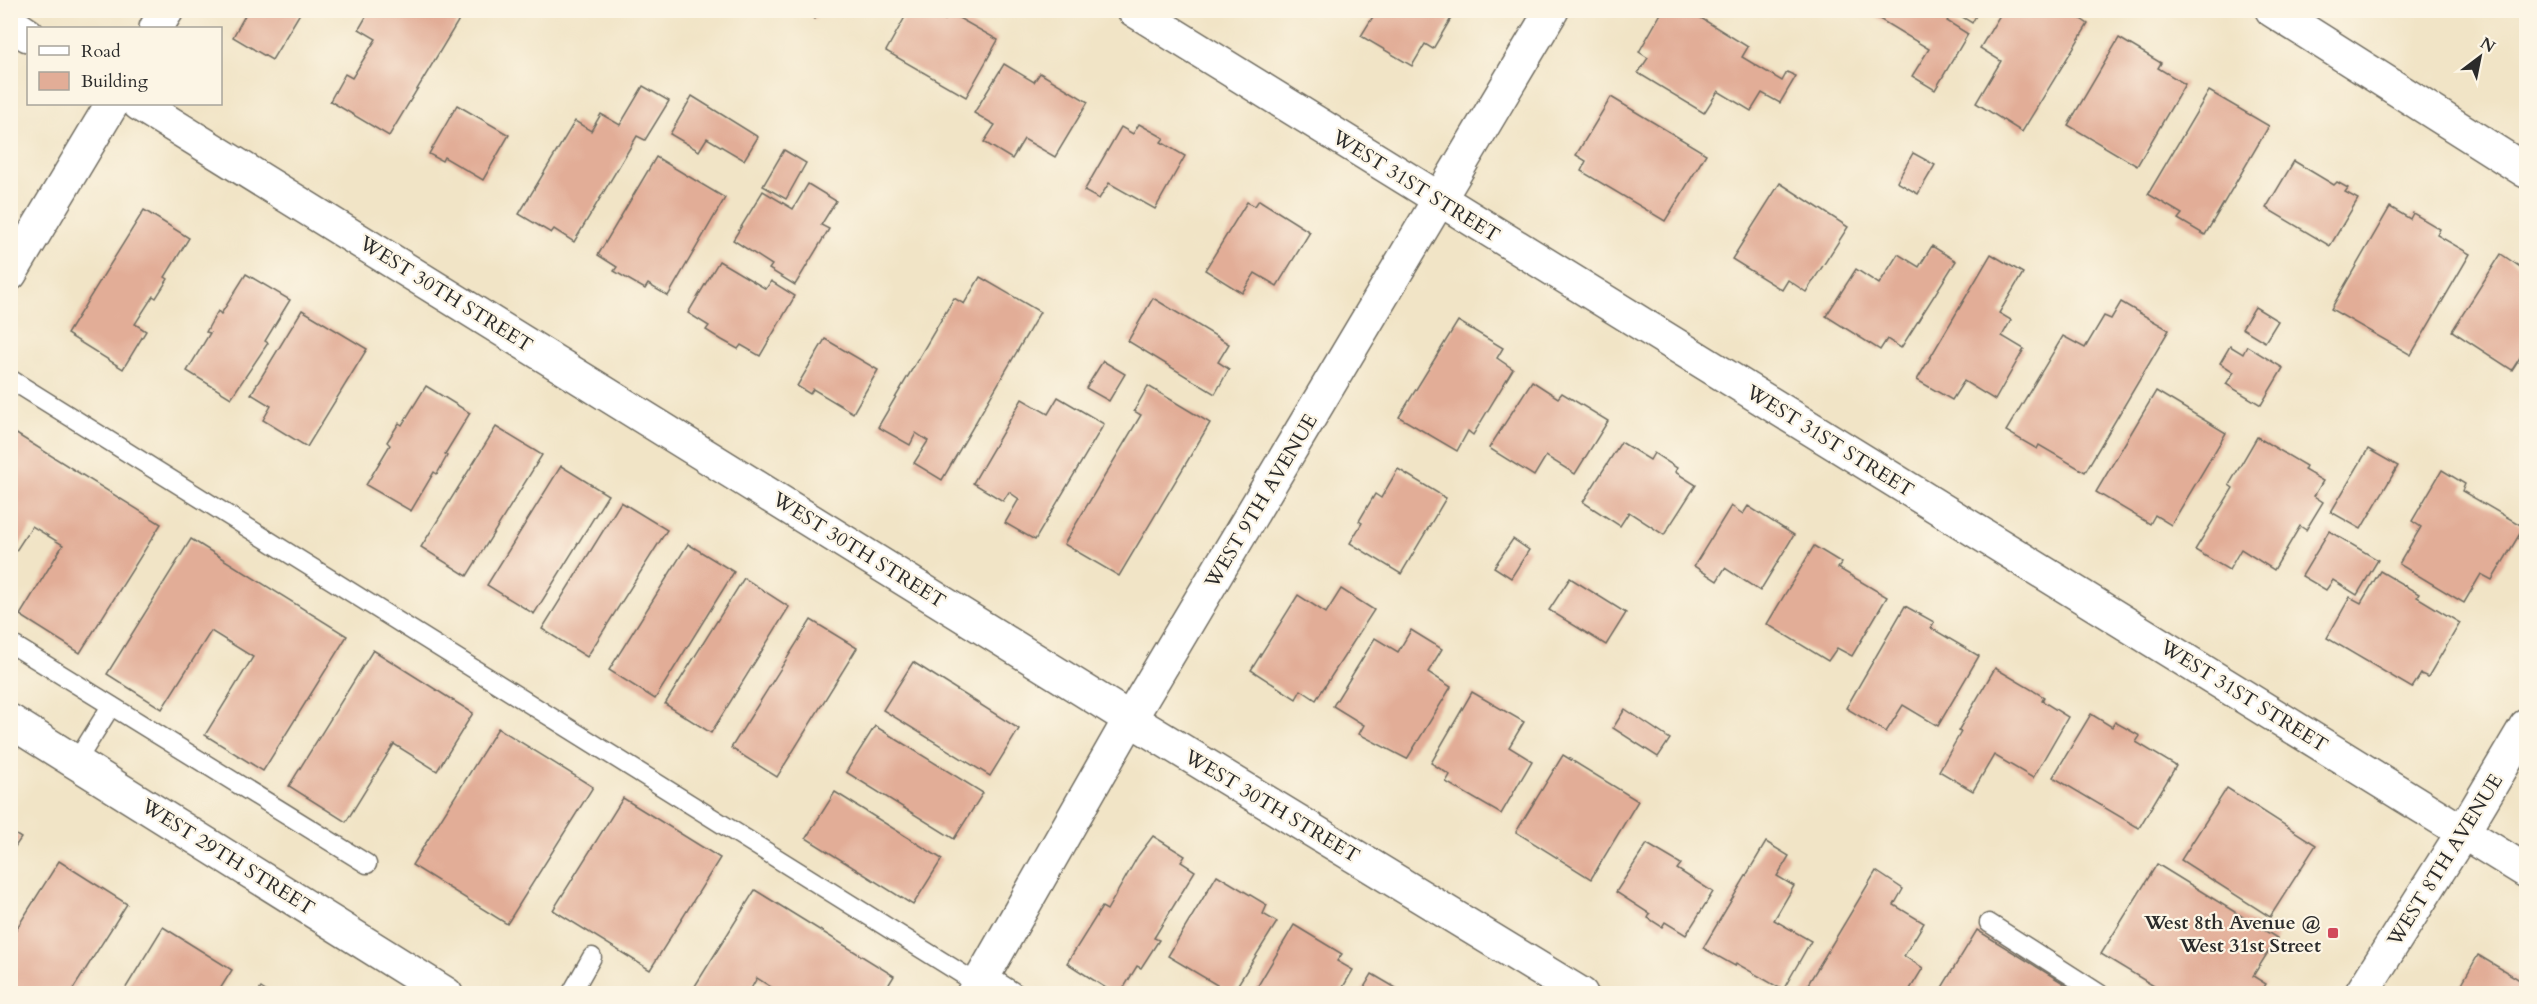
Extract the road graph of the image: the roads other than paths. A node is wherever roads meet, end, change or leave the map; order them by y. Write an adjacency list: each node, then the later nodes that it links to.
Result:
1 (167, 10): 6 (street)
2 (1134, 10): 11 (street, WEST 31ST STREET)
3 (1552, 10): 11 (street, WEST 9TH AVENUE)
4 (2272, 10): 10 (street)
5 (10, 23): 7 (street)
6 (157, 27)
7 (27, 34)
8 (111, 105): 12 (street)
9 (141, 105): 16 (street, WEST 30TH STREET)
10 (2526, 171)
11 (1440, 201): 16 (street, WEST 9TH AVENUE); 20 (street, WEST 31ST STREET)
12 (10, 274)
13 (10, 379): 25 (lane)
14 (10, 644): 15 (lane)
15 (111, 706): 19 (lane); 21 (lane)
16 (1130, 719): 25 (street, WEST 9TH AVENUE); 29 (street, WEST 30TH STREET)
17 (10, 721): 19 (street, WEST 29TH STREET)
18 (2526, 726): 20 (street, WEST 8TH AVENUE)
19 (76, 762): 26 (street, WEST 29TH STREET)
20 (2463, 832): 22 (street, WEST 31ST STREET); 31 (street, WEST 8TH AVENUE)
21 (367, 864)
22 (2526, 871)
23 (1989, 923): 30 (lane)
24 (592, 957): 27 (lane)
25 (978, 984): 28 (lane)
26 (446, 993)
27 (571, 993)
28 (1017, 993)
29 (1581, 993)
30 (2100, 993)
31 (2362, 993)

